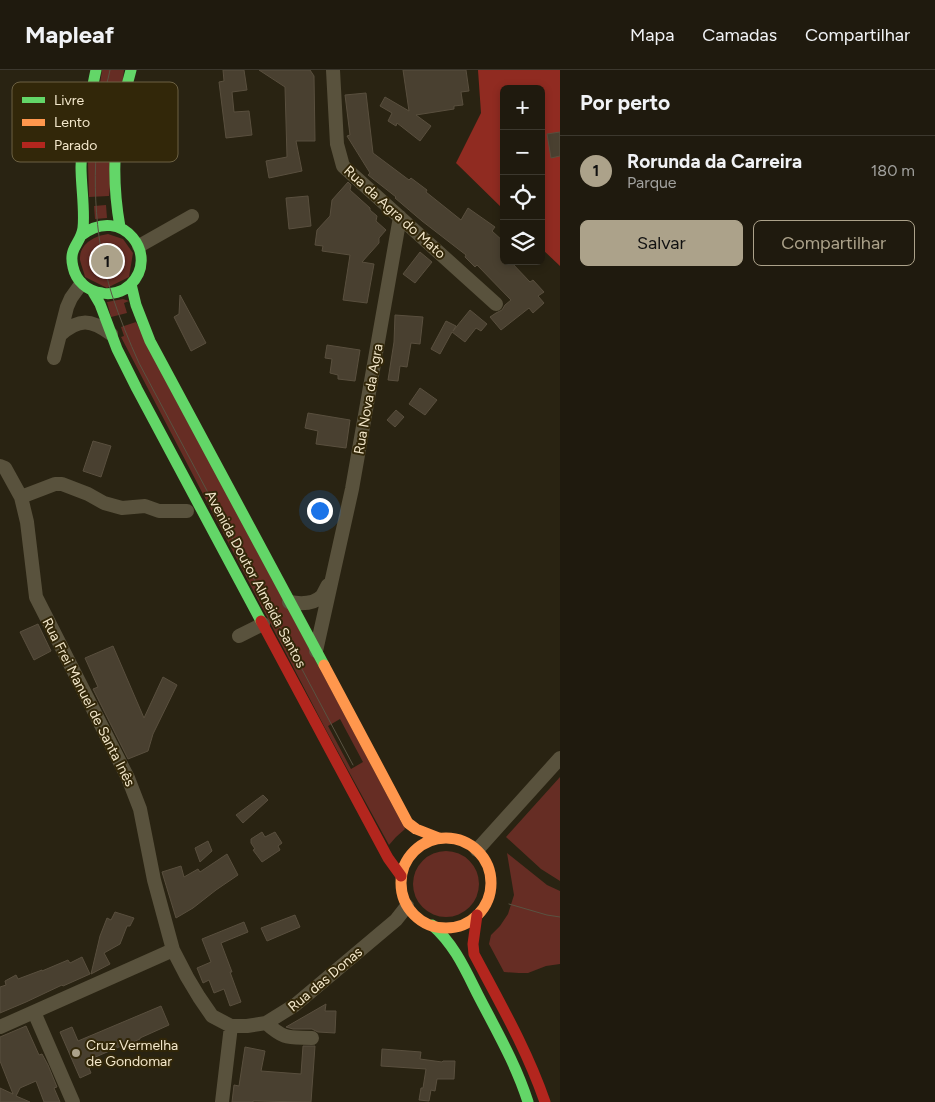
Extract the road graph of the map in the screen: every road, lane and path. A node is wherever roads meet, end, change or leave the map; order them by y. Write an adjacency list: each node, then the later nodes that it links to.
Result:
1 (332, 70): 5 (street, Rua da Agra do Mato)
2 (82, 162): 7 (main road)
3 (115, 162): 6 (main road)
4 (192, 216): 8 (street)
5 (400, 217): 11 (street, Rua da Agra do Mato); 18 (street, Rua Nova da Agra)
6 (120, 227): 7 (main road); 8 (main road)
7 (82, 235): 10 (main road)
8 (139, 246): 9 (main road)
9 (131, 284): 10 (main road); 19 (main road, Avenida Doutor Almeida Santos)
10 (87, 288): 12 (main road, Avenida Doutor Almeida Santos); 13 (street)
11 (496, 304)
12 (111, 334): 13 (street); 20 (main road, Avenida Doutor Almeida Santos)
13 (60, 335): 14 (street)
14 (54, 358)
15 (0, 466): 16 (street, Rua Frei Manuel de Santa Inês)
16 (21, 497): 17 (street); 30 (street, Rua Frei Manuel de Santa Inês)
17 (187, 511)
18 (331, 580): 19 (street, Rua Nova da Agra); 22 (street, Rua Nova da Agra)
19 (289, 602): 22 (main road, Avenida Doutor Almeida Santos)
20 (263, 624): 21 (street); 26 (main road, Avenida Doutor Almeida Santos)
21 (239, 636)
22 (316, 650): 24 (main road, Avenida Doutor Almeida Santos)
23 (560, 758): 25 (street)
24 (439, 838): 25 (main road); 26 (main road)
25 (477, 850): 28 (main road)
26 (401, 876): 27 (main road)
27 (407, 906): 29 (main road); 32 (street, Rua das Donas)
28 (477, 915): 29 (main road); 39 (main road)
29 (432, 925): 38 (main road)
30 (173, 950): 31 (street); 33 (street, Rua Frei Manuel de Santa Inês)
31 (34, 1012): 34 (street); 36 (street)
32 (266, 1023): 33 (street, Rua das Donas); 35 (street)
33 (230, 1026): 37 (street)
34 (0, 1027)
35 (312, 1038)
36 (74, 1102)
37 (222, 1102)
38 (528, 1102)
39 (545, 1102)

